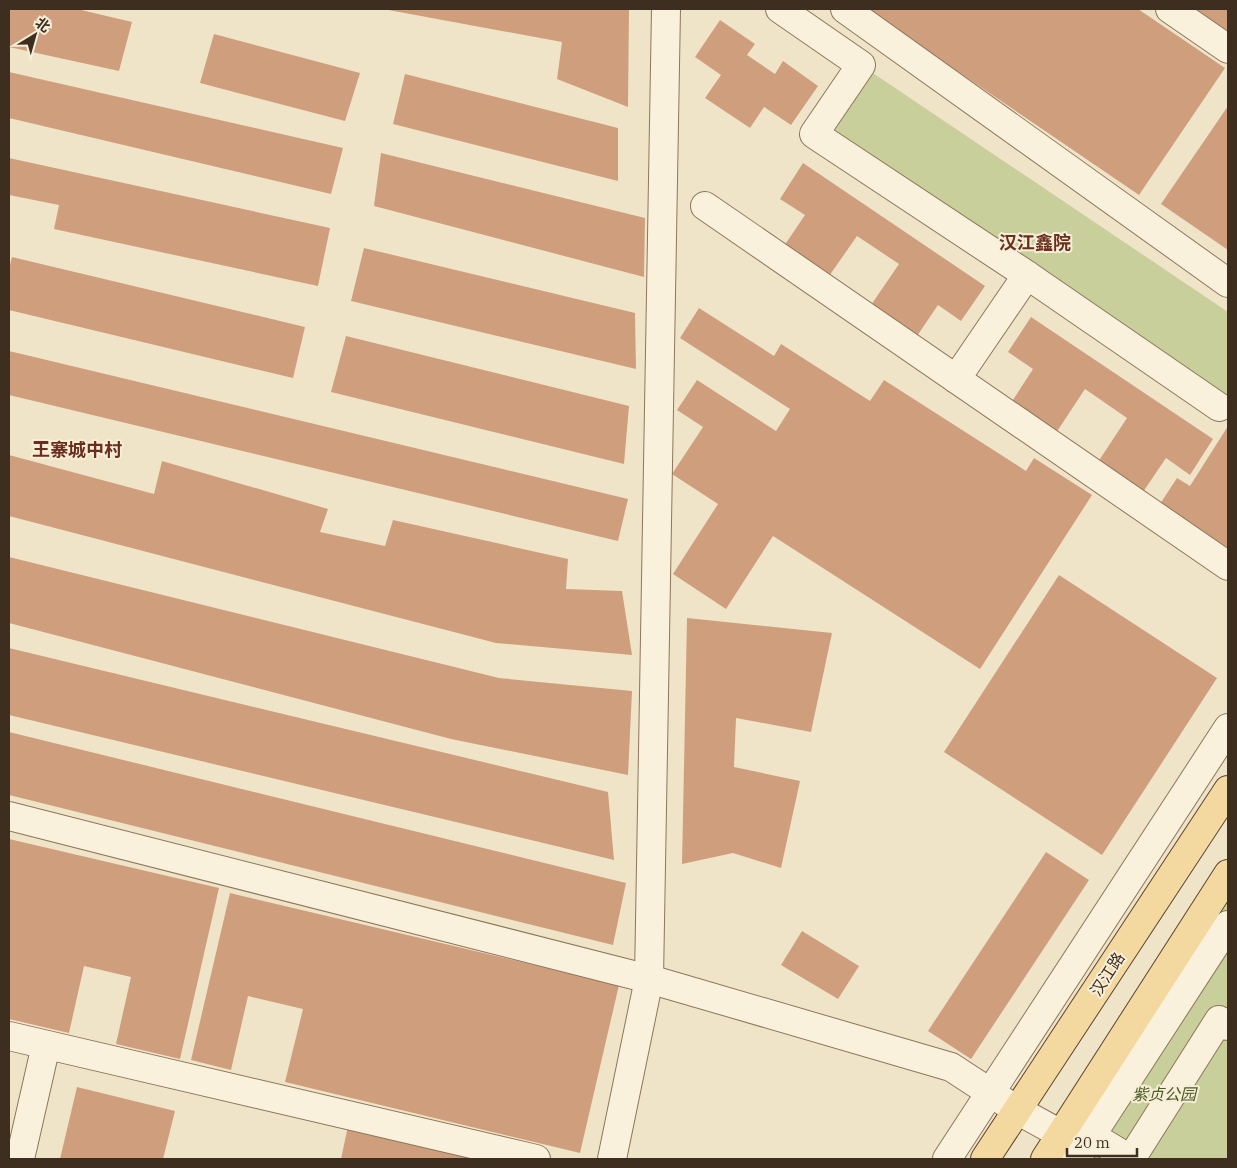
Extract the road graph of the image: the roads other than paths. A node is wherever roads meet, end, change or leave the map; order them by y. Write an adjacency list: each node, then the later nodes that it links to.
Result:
1 (666, 9): 17 (street)
2 (780, 9): 7 (street)
3 (845, 9): 8 (street)
4 (1170, 9): 5 (street)
5 (1228, 49)
6 (705, 206): 9 (street)
7 (1027, 275): 9 (street); 10 (street)
8 (1228, 283)
9 (956, 379): 11 (street)
10 (1219, 407)
11 (1228, 566)
12 (1228, 728): 22 (street)
13 (1228, 790): 23 (main road, 汉江路)
14 (9, 816): 17 (street)
15 (1228, 874): 25 (main road)
16 (1228, 925): 25 (street)
17 (649, 979): 22 (street); 28 (street)
18 (1228, 1026): 32 (street)
19 (9, 1036): 21 (street)
20 (1228, 1040): 33 (street)
21 (46, 1045): 24 (street); 27 (street)
22 (990, 1092): 23 (street); 29 (street)
23 (1017, 1110): 25 (street); 30 (main road, 汉江路)
24 (18, 1125): 26 (street)
25 (1076, 1140): 31 (main road); 32 (street)
26 (20, 1159)
27 (536, 1159)
28 (612, 1159)
29 (947, 1159)
30 (985, 1159)
31 (1045, 1159)
32 (1131, 1159)
33 (1152, 1159)

